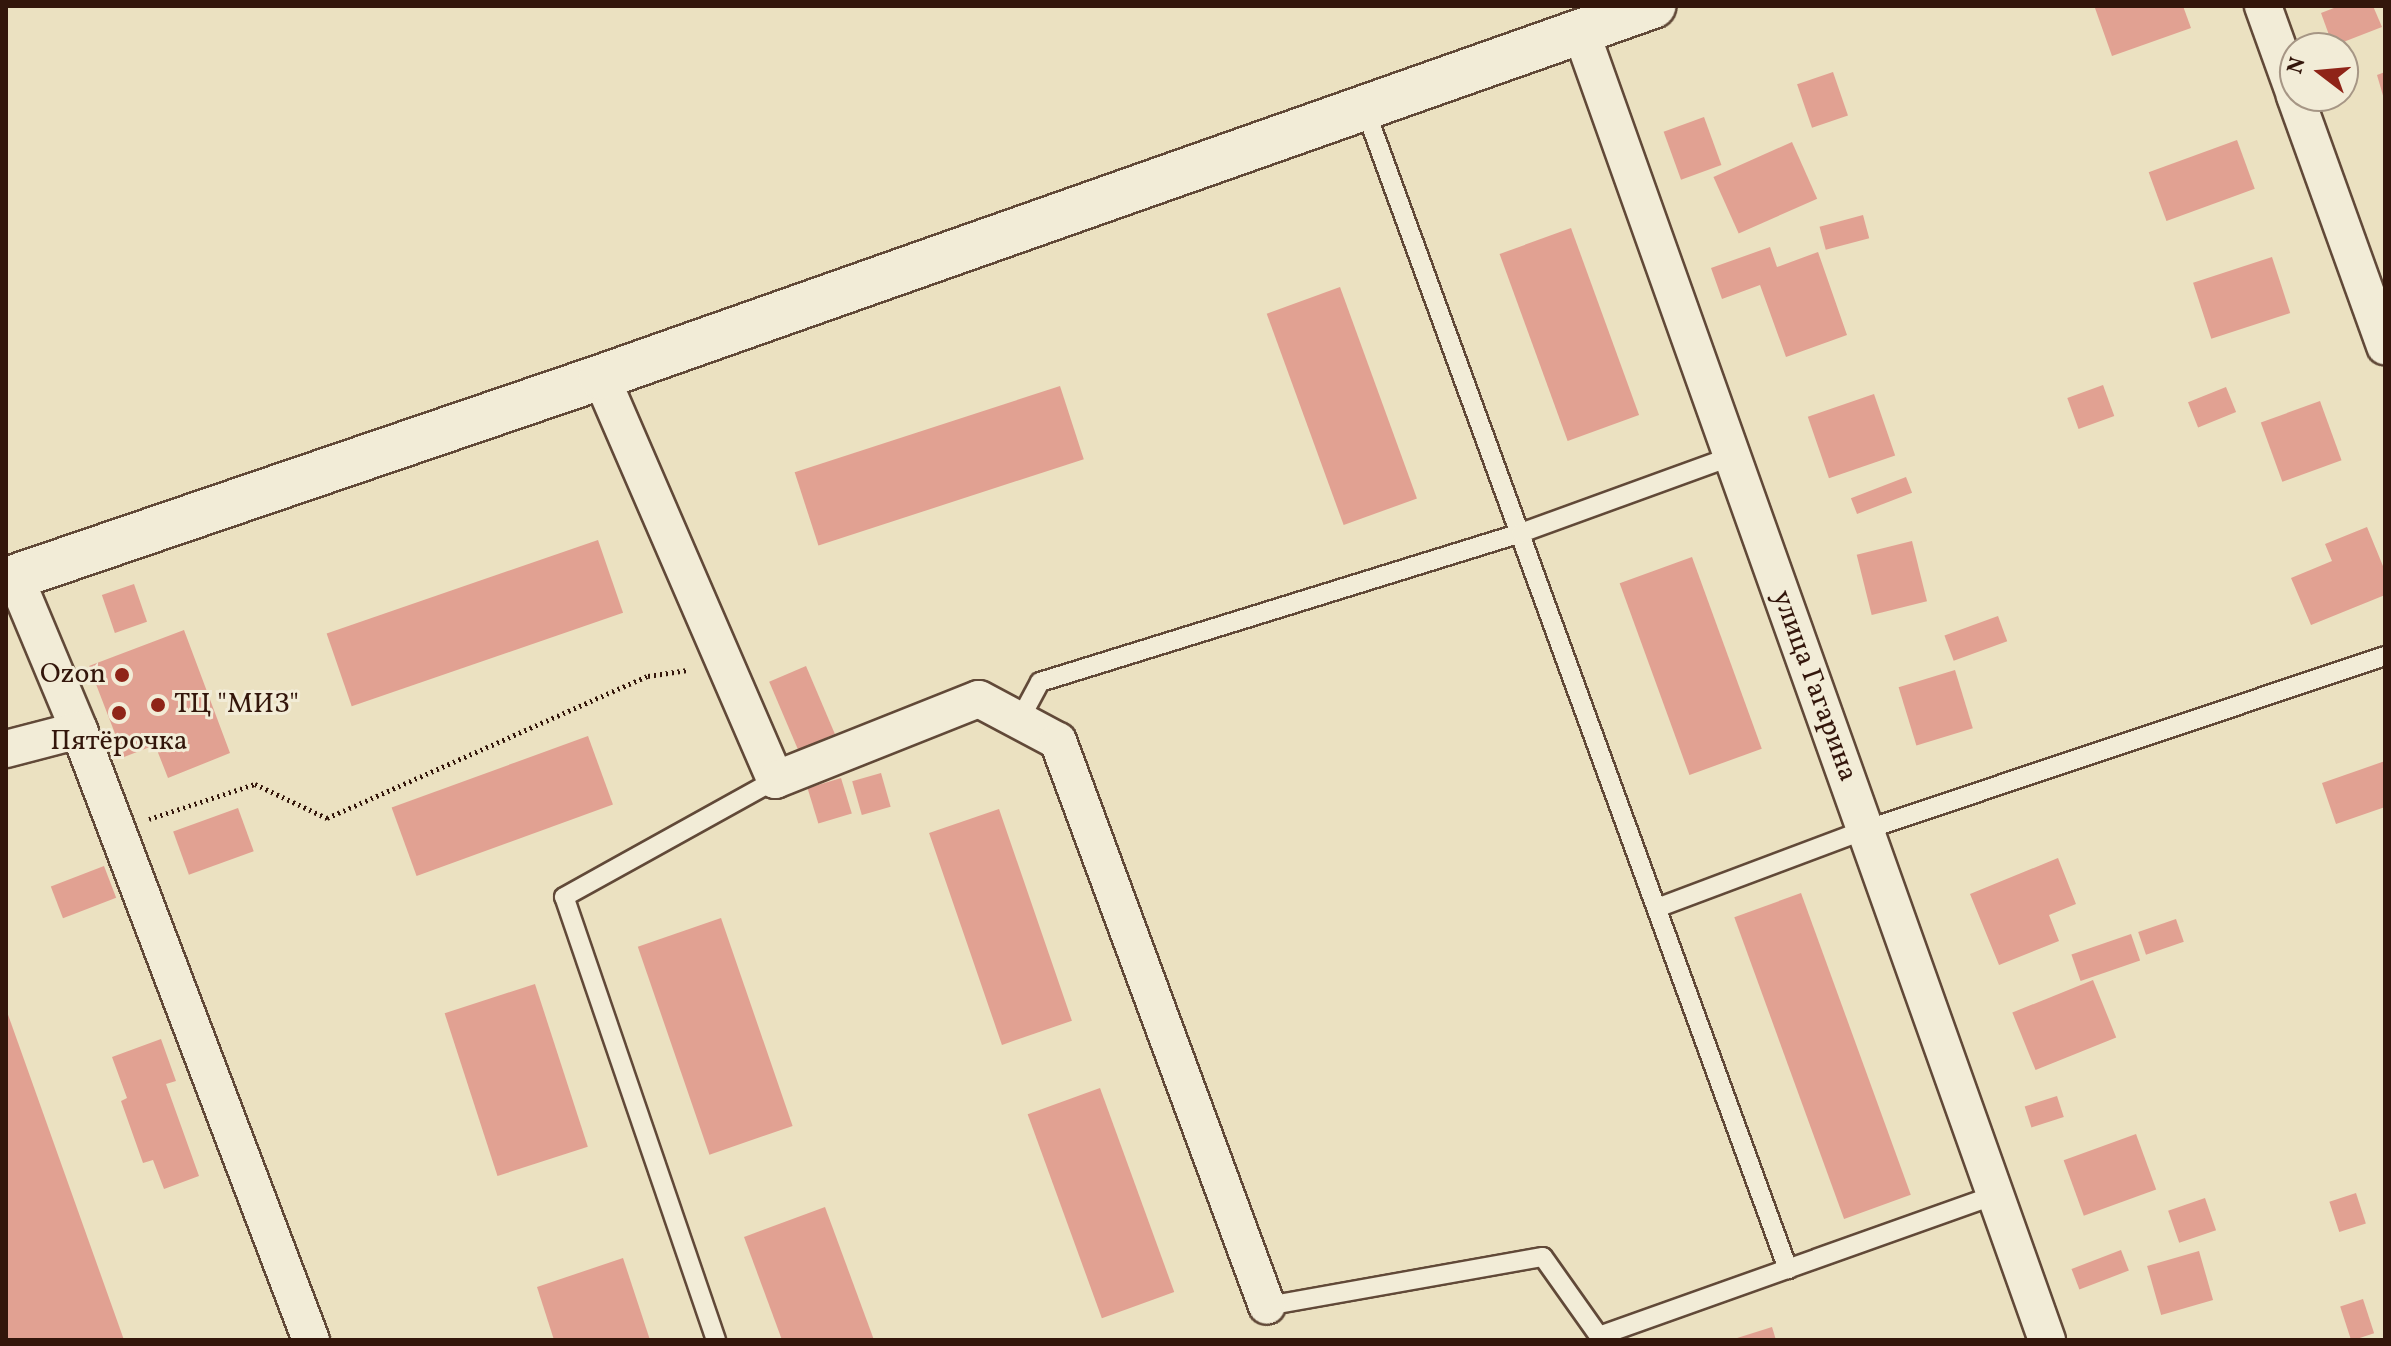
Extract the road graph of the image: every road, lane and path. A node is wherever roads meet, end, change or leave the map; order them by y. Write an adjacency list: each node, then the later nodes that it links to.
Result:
1 (1653, 6): 3 (street)
2 (2263, 6): 4 (street)
3 (1581, 32): 5 (street); 9 (street, улица Гагарина)
4 (2279, 50)
5 (1365, 109): 8 (street); 10 (lane)
6 (2301, 112): 7 (street)
7 (2385, 346)
8 (601, 377): 11 (street); 13 (street)
9 (1732, 456): 10 (lane); 19 (street, улица Гагарина)
10 (1521, 533): 14 (lane); 20 (lane)
11 (10, 578): 15 (street)
12 (2385, 656): 19 (lane)
13 (725, 664): 17 (street); 18 (path)
14 (1019, 721): 17 (street); 23 (street)
15 (79, 730): 16 (street); 18 (street)
16 (6, 749)
17 (775, 780): 25 (lane)
18 (117, 829): 24 (street)
19 (1865, 830): 20 (lane); 21 (street, улица Гагарина)
20 (1657, 908): 22 (lane)
21 (1994, 1195): 22 (lane); 26 (street, улица Гагарина)
22 (1788, 1269): 23 (lane)
23 (1267, 1306)
24 (311, 1340)
25 (716, 1340)
26 (2047, 1340)

